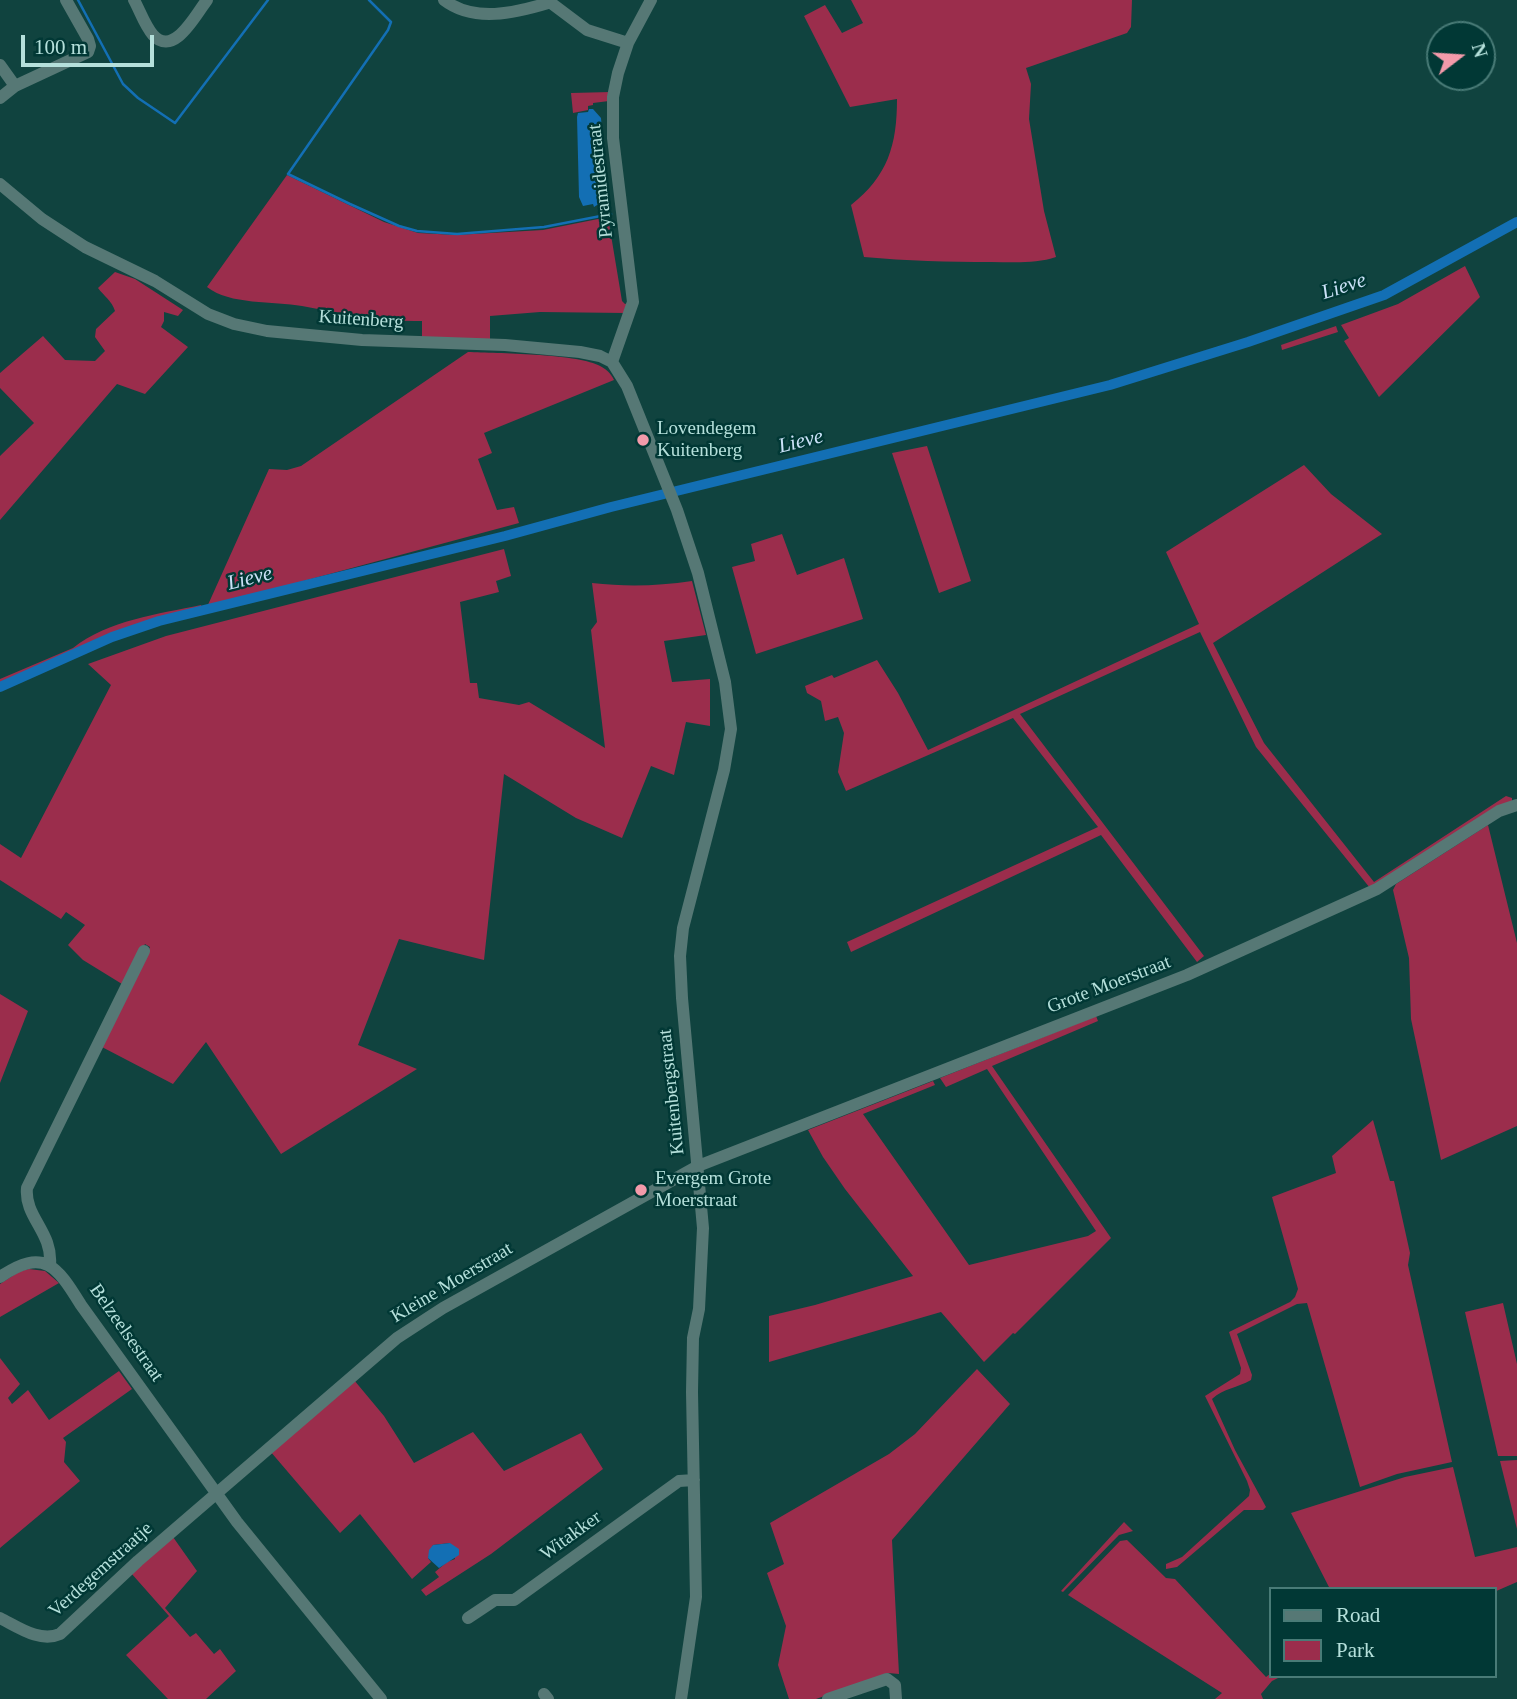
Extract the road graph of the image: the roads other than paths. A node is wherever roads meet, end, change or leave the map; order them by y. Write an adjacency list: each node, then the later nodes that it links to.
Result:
1 (66, 0): 9 (street)
2 (134, 0): 3 (street)
3 (207, 0)
4 (444, 0): 6 (street)
5 (651, 0): 7 (street, Pyramidestraat)
6 (548, 1): 7 (street)
7 (628, 43): 12 (street, Pyramidestraat)
8 (0, 65): 9 (street)
9 (16, 86): 10 (street)
10 (0, 98)
11 (0, 184): 12 (street, Kuitenberg)
12 (612, 362): 15 (street, Kuitenbergstraat)
13 (1517, 805): 15 (street, Grote Moerstraat)
14 (144, 951): 16 (street, Belzeelsestraat)
15 (698, 1166): 18 (street, Kuitenbergstraat); 19 (street, Kleine Moerstraat)
16 (50, 1265): 17 (street); 19 (street, Belzeelsestraat)
17 (0, 1277)
18 (694, 1480): 21 (street, Witakker); 23 (street, Kuitenbergstraat)
19 (217, 1493): 20 (street, Verdegemstraatje); 22 (street, Belzeelsestraat)
20 (0, 1618)
21 (468, 1618)
22 (381, 1699)
23 (681, 1699)
24 (828, 1699): 25 (street)
25 (896, 1699)

